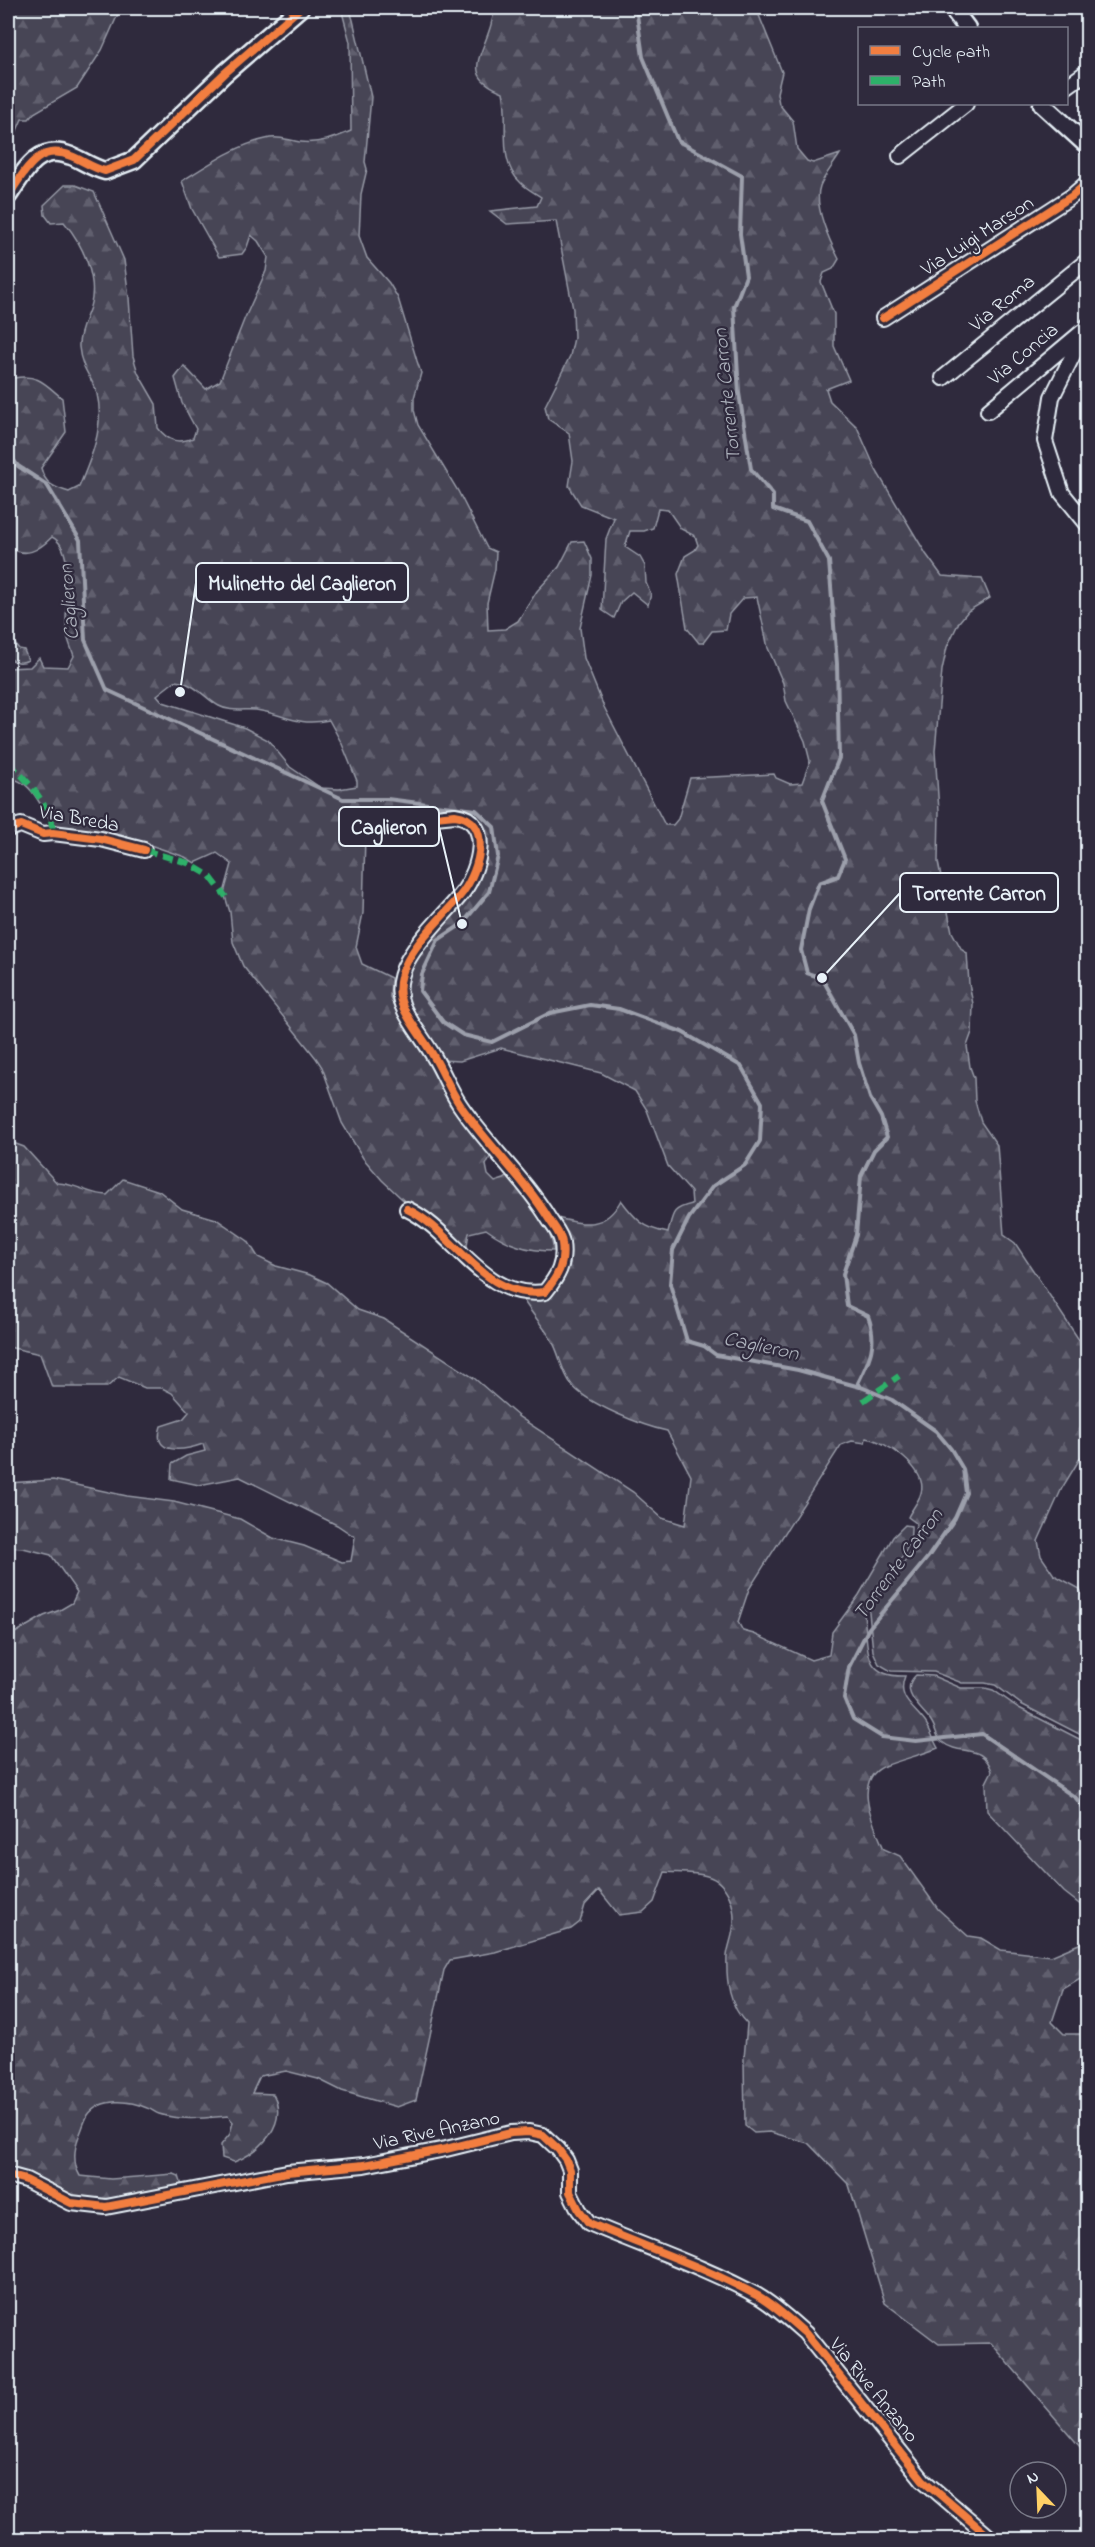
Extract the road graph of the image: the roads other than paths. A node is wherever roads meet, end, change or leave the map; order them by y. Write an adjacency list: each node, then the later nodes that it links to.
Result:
1 (300, 8): 11 (street)
2 (952, 8): 3 (street)
3 (966, 27)
4 (1088, 70): 5 (street)
5 (1068, 85)
6 (965, 105): 9 (street)
7 (1045, 105): 8 (street)
8 (1088, 146)
9 (900, 156)
10 (1088, 182): 13 (street, Via Luigi Marson)
11 (8, 196)
12 (1088, 260): 15 (street, Via Roma)
13 (884, 318)
14 (1087, 327): 16 (street, Via Concia); 17 (street, Via Concia)
15 (943, 378)
16 (988, 411)
17 (1088, 525)
18 (385, 822): 21 (street)
19 (8, 829): 20 (street, Via Breda)
20 (144, 850)
21 (407, 1209)
22 (8, 2175): 23 (street, Via Rive Anzano)
23 (993, 2540)

